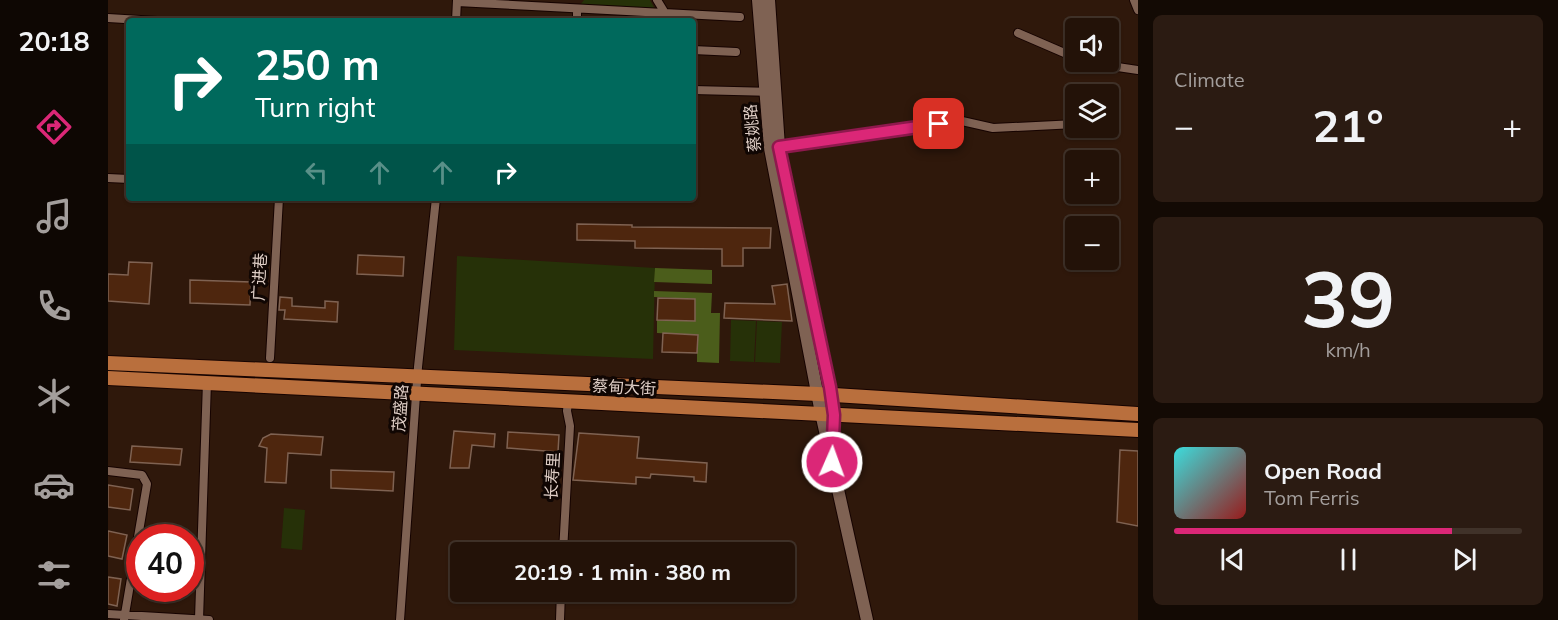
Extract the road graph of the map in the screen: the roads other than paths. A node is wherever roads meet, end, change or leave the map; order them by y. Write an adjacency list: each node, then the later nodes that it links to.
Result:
1 (657, 0): 8 (street)
2 (758, 0): 20 (street, 蔡姚路)
3 (769, 0): 20 (street, 蔡姚路)
4 (1134, 0): 7 (street)
5 (457, 1): 6 (street); 11 (street)
6 (576, 6): 8 (street)
7 (1138, 10)
8 (662, 16): 9 (street)
9 (740, 17)
10 (108, 18): 12 (street)
11 (456, 18)
12 (126, 19)
13 (1018, 33): 16 (street)
14 (696, 50): 15 (street)
15 (736, 52)
16 (1065, 53)
17 (1119, 67): 18 (street)
18 (1138, 70)
19 (696, 90): 20 (street)
20 (770, 92): 22 (street, 蔡姚路)
21 (1065, 125): 22 (street)
22 (775, 147): 33 (street, 蔡姚路)
23 (108, 178): 24 (street)
24 (126, 179)
25 (279, 201): 27 (street, 广进巷)
26 (436, 201): 29 (street, 茂盛路)
27 (270, 358)
28 (108, 363): 29 (main road, 蔡甸大街)
29 (417, 377): 32 (street, 茂盛路); 33 (main road, 蔡甸大街)
30 (108, 378): 31 (main road, 蔡甸大街)
31 (207, 382): 32 (main road, 蔡甸大街); 43 (street)
32 (416, 393): 34 (main road, 蔡甸大街); 45 (street, 茂盛路)
33 (824, 395): 35 (street, 蔡姚路); 36 (main road, 蔡甸大街)
34 (568, 401): 35 (main road, 蔡甸大街); 39 (street, 长寿里)
35 (827, 414): 37 (main road, 蔡甸大街); 47 (street, 蔡姚路)
36 (1138, 414)
37 (1138, 430)
38 (108, 471): 42 (street)
39 (564, 542)
40 (561, 602): 46 (street)
41 (108, 614): 42 (street)
42 (125, 618): 43 (street)
43 (199, 619): 44 (street)
44 (209, 620)
45 (400, 620)
46 (560, 620)
47 (867, 620)

